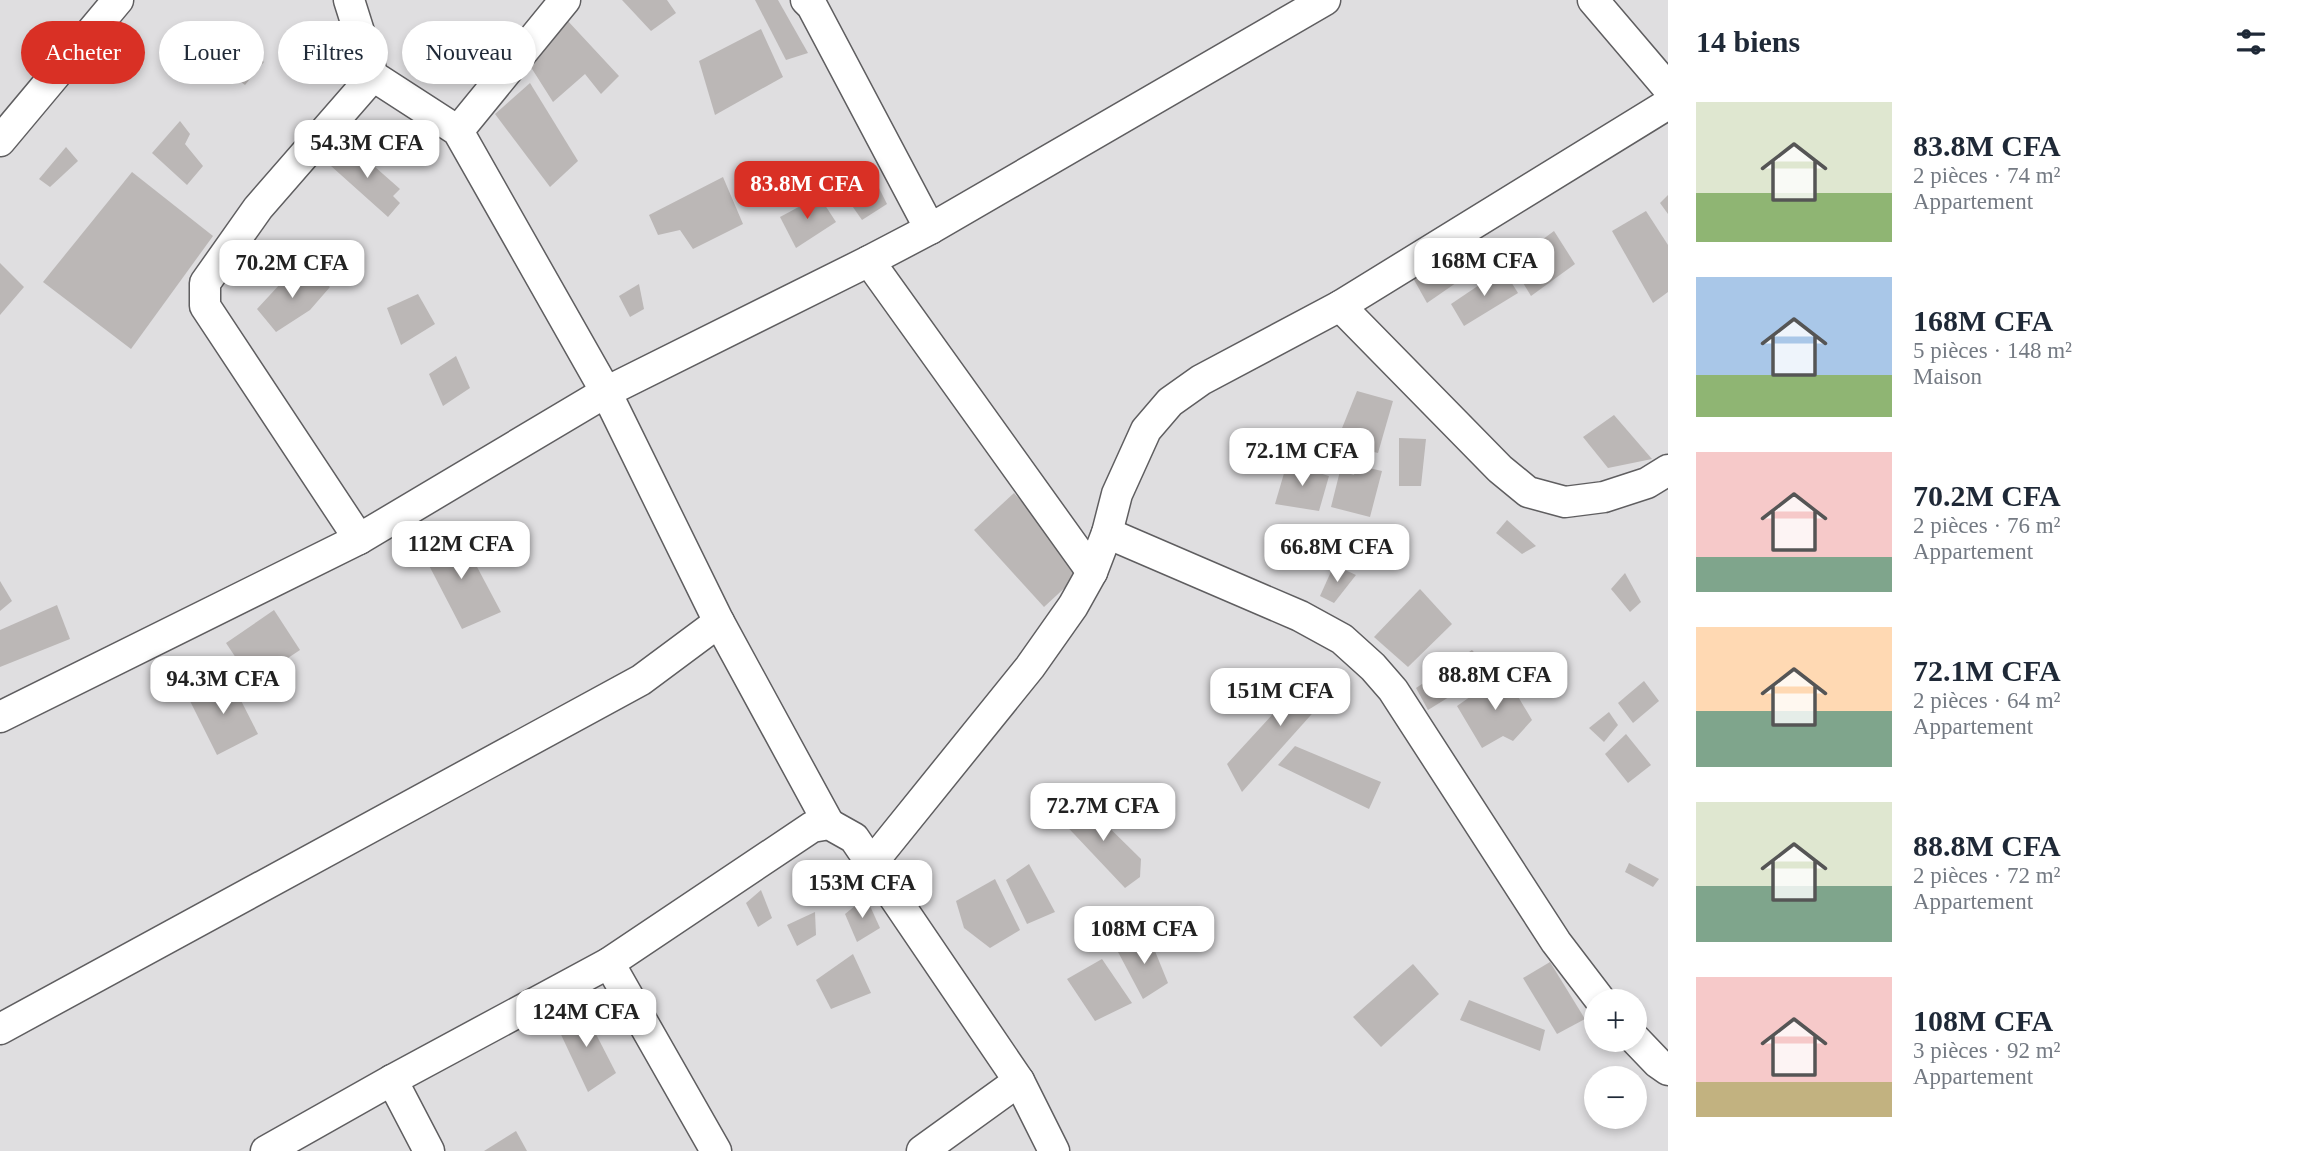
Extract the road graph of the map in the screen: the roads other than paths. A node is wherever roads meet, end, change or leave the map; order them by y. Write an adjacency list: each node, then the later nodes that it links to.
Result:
1 (118, 0): 13 (street)
2 (349, 0): 7 (street)
3 (565, 0): 12 (street)
4 (806, 0): 14 (street)
5 (1593, 0): 10 (street)
6 (1318, 1): 14 (street)
7 (356, 21)
8 (366, 84): 20 (street)
9 (385, 84): 12 (street)
10 (1668, 88)
11 (1668, 104): 16 (street)
12 (458, 131): 17 (street)
13 (0, 141)
14 (930, 229): 15 (street)
15 (869, 261): 17 (street); 21 (street)
16 (1340, 306): 18 (street); 19 (street)
17 (606, 392): 20 (street); 22 (street)
18 (1668, 470)
19 (1107, 533): 21 (street); 27 (street)
20 (359, 539): 23 (street)
21 (1092, 572): 25 (street)
22 (719, 622): 24 (street); 28 (street)
23 (0, 717)
24 (829, 824): 25 (street); 26 (street)
25 (871, 864): 32 (street)
26 (609, 963): 31 (street); 35 (street)
27 (1592, 989)
28 (0, 1029)
29 (1647, 1052): 30 (street)
30 (1668, 1070)
31 (391, 1080): 33 (street); 34 (street)
32 (1019, 1081): 36 (street); 37 (street)
33 (266, 1151)
34 (429, 1151)
35 (716, 1151)
36 (922, 1151)
37 (1054, 1151)

